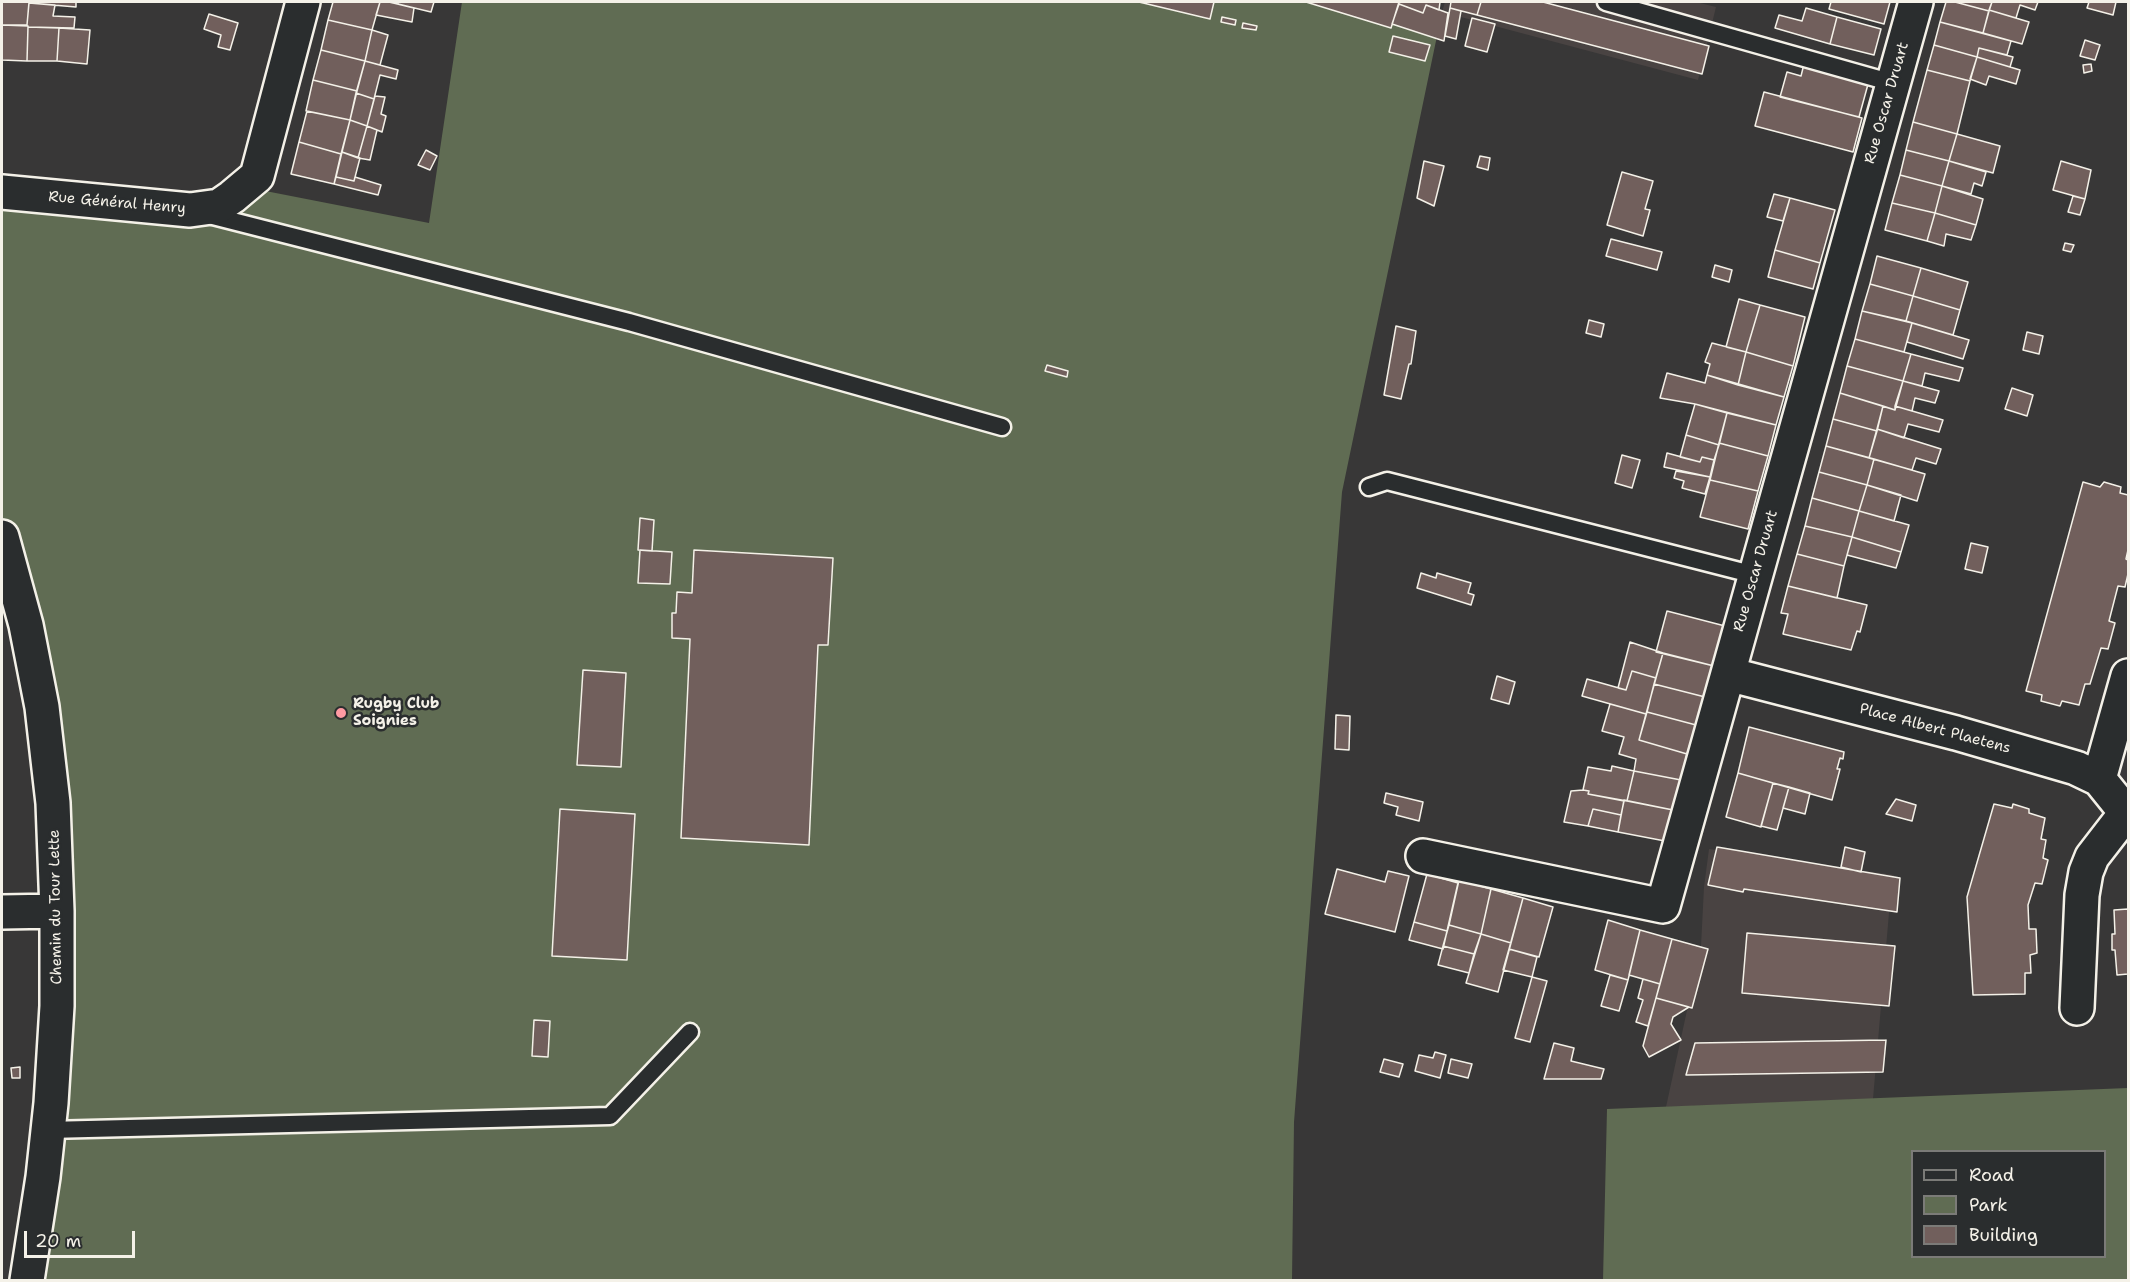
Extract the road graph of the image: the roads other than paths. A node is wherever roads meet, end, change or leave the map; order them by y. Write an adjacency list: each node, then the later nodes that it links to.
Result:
1 (303, 2): 6 (street, Rue Général Henry)
2 (1606, 2): 4 (lane)
3 (1916, 2): 4 (street, Rue Oscar Druart)
4 (1893, 83): 10 (street, Rue Oscar Druart)
5 (2, 192): 6 (street, Rue Général Henry)
6 (190, 210): 7 (lane)
7 (1002, 427)
8 (1369, 487): 10 (lane)
9 (2, 537): 16 (street, Chemin du Tour Lette)
10 (1755, 575): 11 (street, Rue Oscar Druart)
11 (1728, 674): 13 (street, Place Albert Plaetens); 15 (street, Rue Oscar Druart)
12 (2128, 676): 13 (street)
13 (2099, 779): 14 (street, Place Albert Plaetens)
14 (2127, 814): 18 (street, Place Albert Plaetens)
15 (1423, 856)
16 (57, 911): 17 (street); 20 (street, Chemin du Tour Lette)
17 (2, 912)
18 (2077, 1008)
19 (690, 1032): 20 (lane)
20 (48, 1130): 21 (street, Chemin du Tour Lette)
21 (27, 1281)

